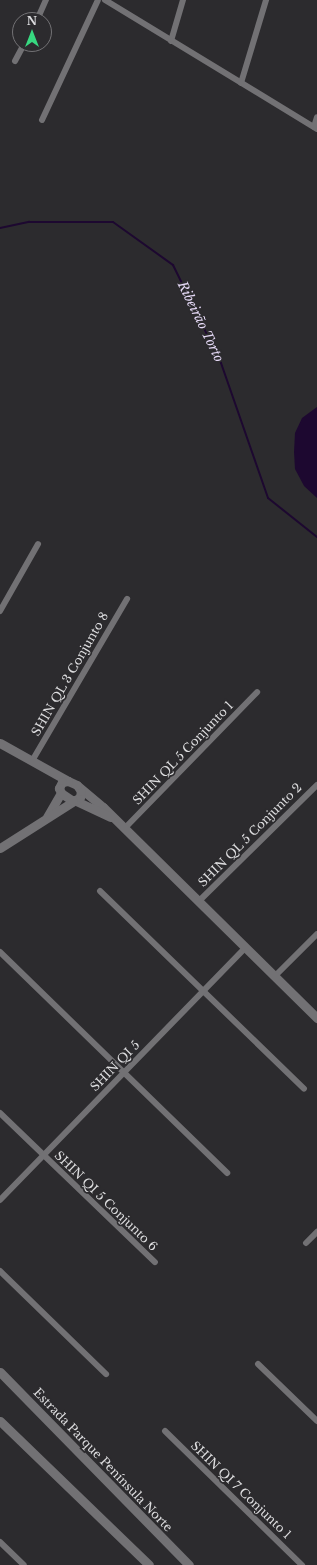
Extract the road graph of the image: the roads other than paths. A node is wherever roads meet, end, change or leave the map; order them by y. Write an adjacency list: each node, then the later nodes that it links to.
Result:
1 (46, 0): 6 (street)
2 (98, 0): 12 (street)
3 (105, 0): 7 (street)
4 (183, 0): 7 (street)
5 (266, 0): 10 (street)
6 (40, 12)
7 (172, 41): 10 (street)
8 (20, 52): 9 (street)
9 (15, 61)
10 (242, 83): 13 (street)
11 (317, 117): 13 (street)
12 (42, 120)
13 (316, 128)
14 (38, 544): 16 (street)
15 (127, 599): 19 (street, SHIN QL 3 Conjunto 8)
16 (0, 611)
17 (257, 692): 27 (street, SHIN QL 5 Conjunto 1)
18 (0, 743): 19 (street)
19 (36, 763): 20 (street); 23 (street)
20 (68, 781): 22 (street); 23 (street)
21 (317, 785): 30 (street, SHIN QL 5 Conjunto 2)
22 (79, 787): 24 (street); 26 (street)
23 (60, 789): 24 (street); 25 (street)
24 (74, 801): 25 (street); 26 (street)
25 (47, 817): 28 (street)
26 (113, 818): 27 (street)
27 (124, 829): 30 (street)
28 (0, 848)
29 (100, 891): 35 (street)
30 (198, 902): 32 (street)
31 (317, 934): 34 (street)
32 (245, 948): 34 (street); 35 (street, SHIN QI 5)
33 (0, 952): 37 (street)
34 (275, 976): 36 (street)
35 (203, 992): 37 (street, SHIN QI 5); 38 (street)
36 (317, 1018)
37 (124, 1073): 40 (street, SHIN QI 5); 41 (street)
38 (304, 1089)
39 (0, 1112): 40 (street, SHIN QI 5 Conjunto 6)
40 (43, 1155): 42 (street, SHIN QI 5); 45 (street, SHIN QI 5 Conjunto 6)
41 (227, 1173)
42 (0, 1200)
43 (317, 1232): 44 (street)
44 (306, 1243)
45 (155, 1262)
46 (0, 1271): 49 (street)
47 (258, 1364): 51 (street)
48 (0, 1372): 56 (street, Estrada Parque Península Norte)
49 (106, 1374)
50 (0, 1421): 55 (street)
51 (317, 1421)
52 (165, 1431): 57 (street, SHIN QI 7 Conjunto 1)
53 (0, 1542): 54 (street)
54 (24, 1565)
55 (149, 1565)
56 (189, 1565)
57 (302, 1565)

